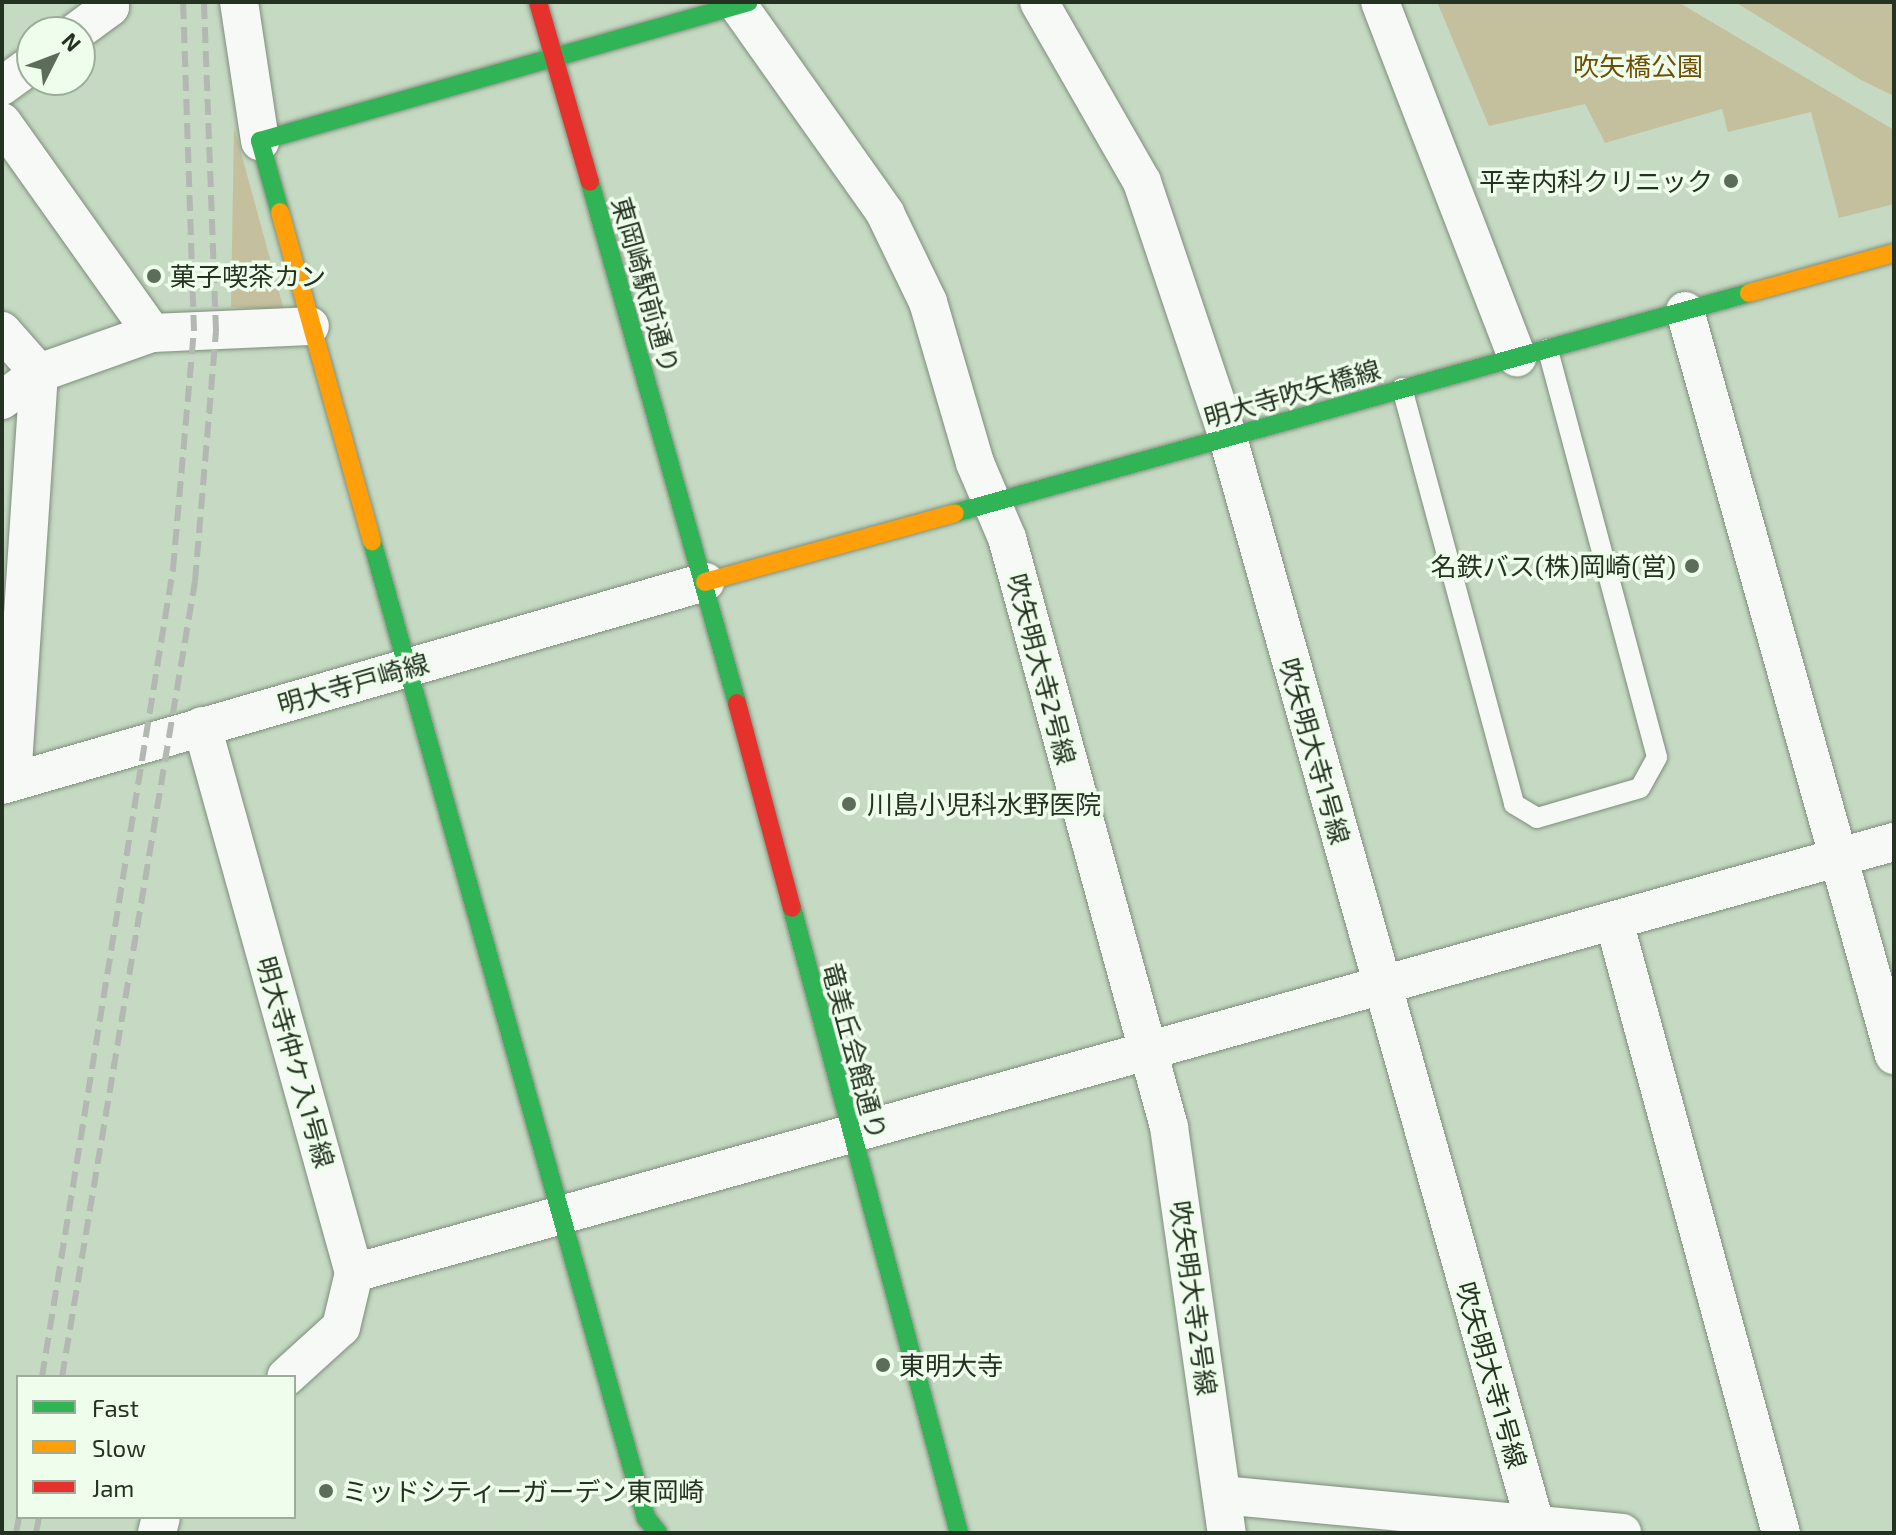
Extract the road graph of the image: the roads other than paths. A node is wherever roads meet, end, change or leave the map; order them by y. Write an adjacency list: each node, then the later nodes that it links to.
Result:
1 (106, 2): 7 (street)
2 (239, 2): 10 (street)
3 (538, 2): 8 (street, 東岡崎駅前通り)
4 (1039, 2): 20 (street, 吹矢明大寺1号線)
5 (1380, 2): 16 (street)
6 (741, 3): 8 (street); 21 (street, 吹矢明大寺2号線)
7 (96, 17)
8 (553, 56): 10 (street); 22 (street, 東岡崎駅前通り)
9 (2, 122): 15 (street)
10 (260, 141): 13 (street)
11 (1892, 261): 12 (street, 明大寺吹矢橋線)
12 (1685, 311): 16 (street, 明大寺吹矢橋線); 27 (street)
13 (310, 326): 15 (street); 23 (street)
14 (2, 331): 17 (street)
15 (152, 333): 17 (street)
16 (1533, 353): 18 (street, 明大寺吹矢橋線); 18 (lane)
17 (39, 373): 19 (street); 25 (street)
18 (1402, 388): 20 (street, 明大寺吹矢橋線)
19 (2, 400)
20 (1228, 438): 21 (street, 明大寺吹矢橋線); 29 (street, 吹矢明大寺1号線)
21 (993, 503): 22 (street, 明大寺吹矢橋線); 30 (street, 吹矢明大寺2号線)
22 (705, 582): 23 (street, 明大寺戸崎線); 32 (street, 竜美丘会館通り)
23 (409, 667): 24 (street, 明大寺戸崎線); 33 (street)
24 (202, 726): 25 (street, 明大寺戸崎線); 34 (street, 明大寺仲ケ入1号線)
25 (7, 784)
26 (1894, 842): 27 (street)
27 (1837, 856): 28 (street); 31 (street)
28 (1614, 921): 29 (street); 42 (street)
29 (1381, 986): 30 (street); 37 (street, 吹矢明大寺1号線)
30 (1147, 1054): 32 (street); 36 (street, 吹矢明大寺2号線)
31 (1894, 1055)
32 (850, 1135): 33 (street); 39 (street, 竜美丘会館通り)
33 (562, 1215): 34 (street); 38 (street)
34 (354, 1273): 35 (street, 明大寺仲ケ入1号線)
35 (288, 1375)
36 (1222, 1495): 37 (street); 40 (street, 吹矢明大寺2号線)
37 (1535, 1524): 41 (street)
38 (644, 1528)
39 (959, 1533)
40 (1227, 1533)
41 (1622, 1533)
42 (1781, 1533)

